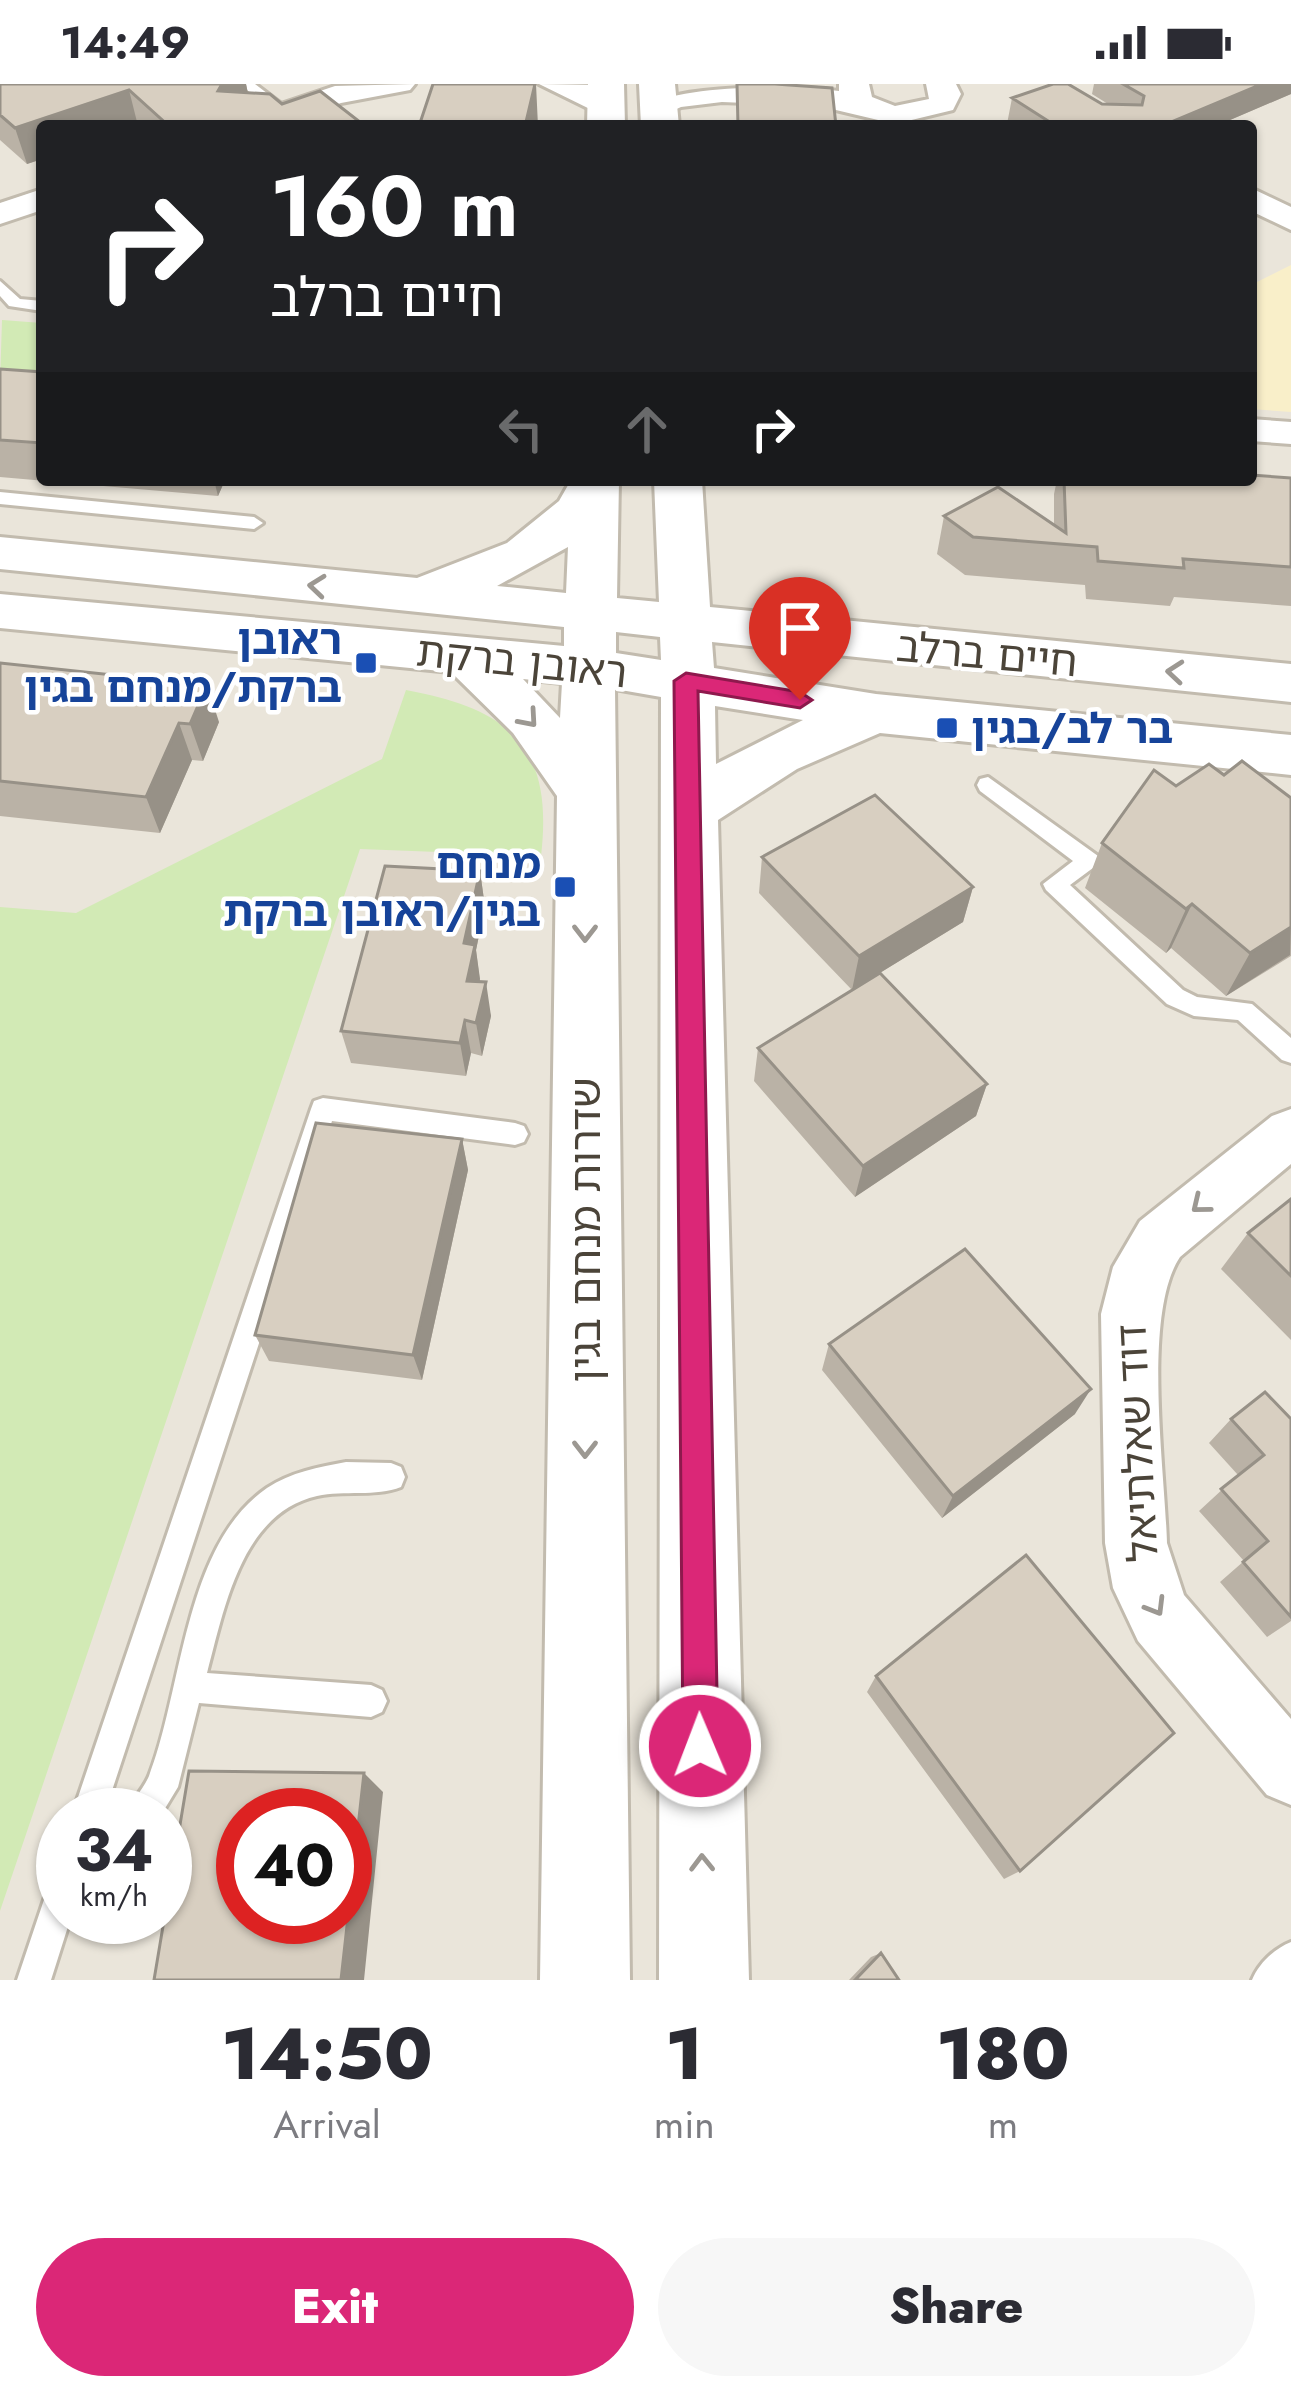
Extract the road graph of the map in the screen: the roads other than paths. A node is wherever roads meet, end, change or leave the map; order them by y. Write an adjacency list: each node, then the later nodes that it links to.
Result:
1 (246, 84): 10 (lane)
2 (345, 84): 10 (street)
3 (388, 84): 4 (street)
4 (402, 84): 10 (street)
5 (554, 84): 8 (street)
6 (953, 87): 12 (street)
7 (858, 94): 9 (street); 12 (street)
8 (606, 105)
9 (659, 106)
10 (295, 108): 11 (street)
11 (262, 120)
12 (918, 120)
13 (36, 201): 15 (street)
14 (1257, 201): 16 (street)
15 (0, 214)
16 (1291, 220)
17 (0, 286): 18 (lane)
18 (7, 306)
19 (1257, 430): 20 (street)
20 (1291, 433)
21 (595, 486): 26 (street); 29 (street, שדרות מנחם בגין)
22 (0, 498): 24 (lane)
23 (680, 511): 28 (street); 30 (street)
24 (254, 523)
25 (0, 553): 26 (street, ראובן ברקת, one-way to 25)
26 (406, 595): 29 (street, ראובן ברקת)
27 (0, 611): 31 (street, ראובן ברקת)
28 (767, 633): 30 (street, חיים ברלב); 32 (street, חיים ברלב, one-way to 28)
29 (590, 640): 30 (street, ראובן ברקת); 31 (street, ראובן ברקת); 36 (street, שדרות מנחם בגין)
30 (685, 651): 33 (street, חיים ברלב); 37 (street)
31 (464, 654): 36 (street, one-way to 36)
32 (1291, 683)
33 (876, 712): 34 (street, חיים ברלב); 37 (street)
34 (1291, 755)
35 (988, 785): 38 (lane)
36 (585, 793): 50 (street, שדרות מנחם בגין, one-way to 50)
37 (688, 812): 51 (street, one-way to 37)
38 (1291, 1053)
39 (515, 1134): 45 (lane)
40 (1288, 1138): 44 (street, דוד שאלתיאל, one-way to 44)
41 (391, 1478): 42 (lane)
42 (188, 1688): 43 (lane); 46 (lane)
43 (371, 1701)
44 (1291, 1771)
45 (97, 1788)
46 (161, 1788)
47 (46, 1944): 49 (lane)
48 (1291, 1959): 52 (lane)
49 (34, 1980)
50 (585, 1980)
51 (704, 1980)
52 (1269, 1980)

